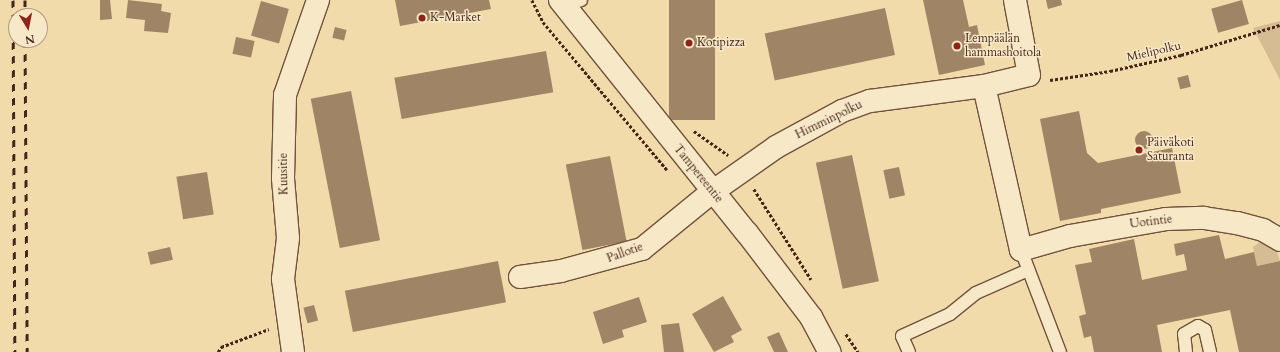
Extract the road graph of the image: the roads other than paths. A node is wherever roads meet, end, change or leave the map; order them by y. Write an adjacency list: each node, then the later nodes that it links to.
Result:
1 (318, 0): 9 (street, Kuusitie)
2 (1015, 0): 4 (street, Himminpolku)
3 (568, 2): 5 (street, Tampereentie)
4 (984, 86): 5 (street, Himminpolku); 7 (street)
5 (712, 192): 8 (street, Pallotie); 10 (street, Tampereentie)
6 (1280, 240): 7 (street, Uotintie)
7 (1024, 260): 11 (lane); 12 (lane)
8 (520, 277)
9 (293, 352)
10 (830, 352)
11 (909, 352)
12 (1060, 352)
13 (1186, 352): 14 (lane)
14 (1210, 352)

